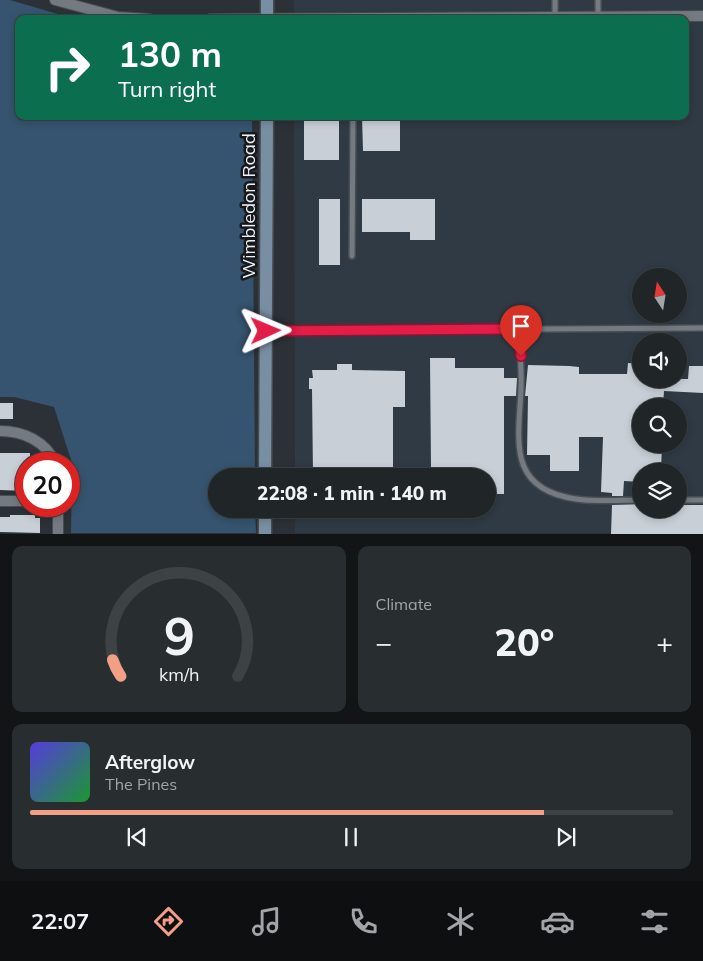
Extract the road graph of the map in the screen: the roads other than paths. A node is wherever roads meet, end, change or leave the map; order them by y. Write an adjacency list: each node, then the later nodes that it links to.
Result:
1 (54, 0): 5 (street)
2 (267, 0): 6 (main road)
3 (555, 0): 7 (lane)
4 (598, 0): 8 (lane)
5 (114, 15)
6 (267, 15)
7 (555, 15)
8 (598, 15)
9 (689, 16): 10 (street)
10 (703, 16)
11 (267, 120): 16 (main road, Wimbledon Road)
12 (353, 120): 13 (lane)
13 (352, 256)
14 (703, 328): 15 (lane)
15 (518, 329): 16 (lane); 20 (lane)
16 (266, 331): 19 (main road, Wimbledon Road)
17 (0, 431): 18 (street)
18 (49, 452)
19 (265, 468)
20 (632, 500)
21 (687, 500): 22 (lane)
22 (703, 500)
23 (0, 501): 24 (street)
24 (15, 501)
25 (58, 517): 27 (street)
26 (265, 518): 28 (main road)
27 (58, 534)
28 (265, 534)

